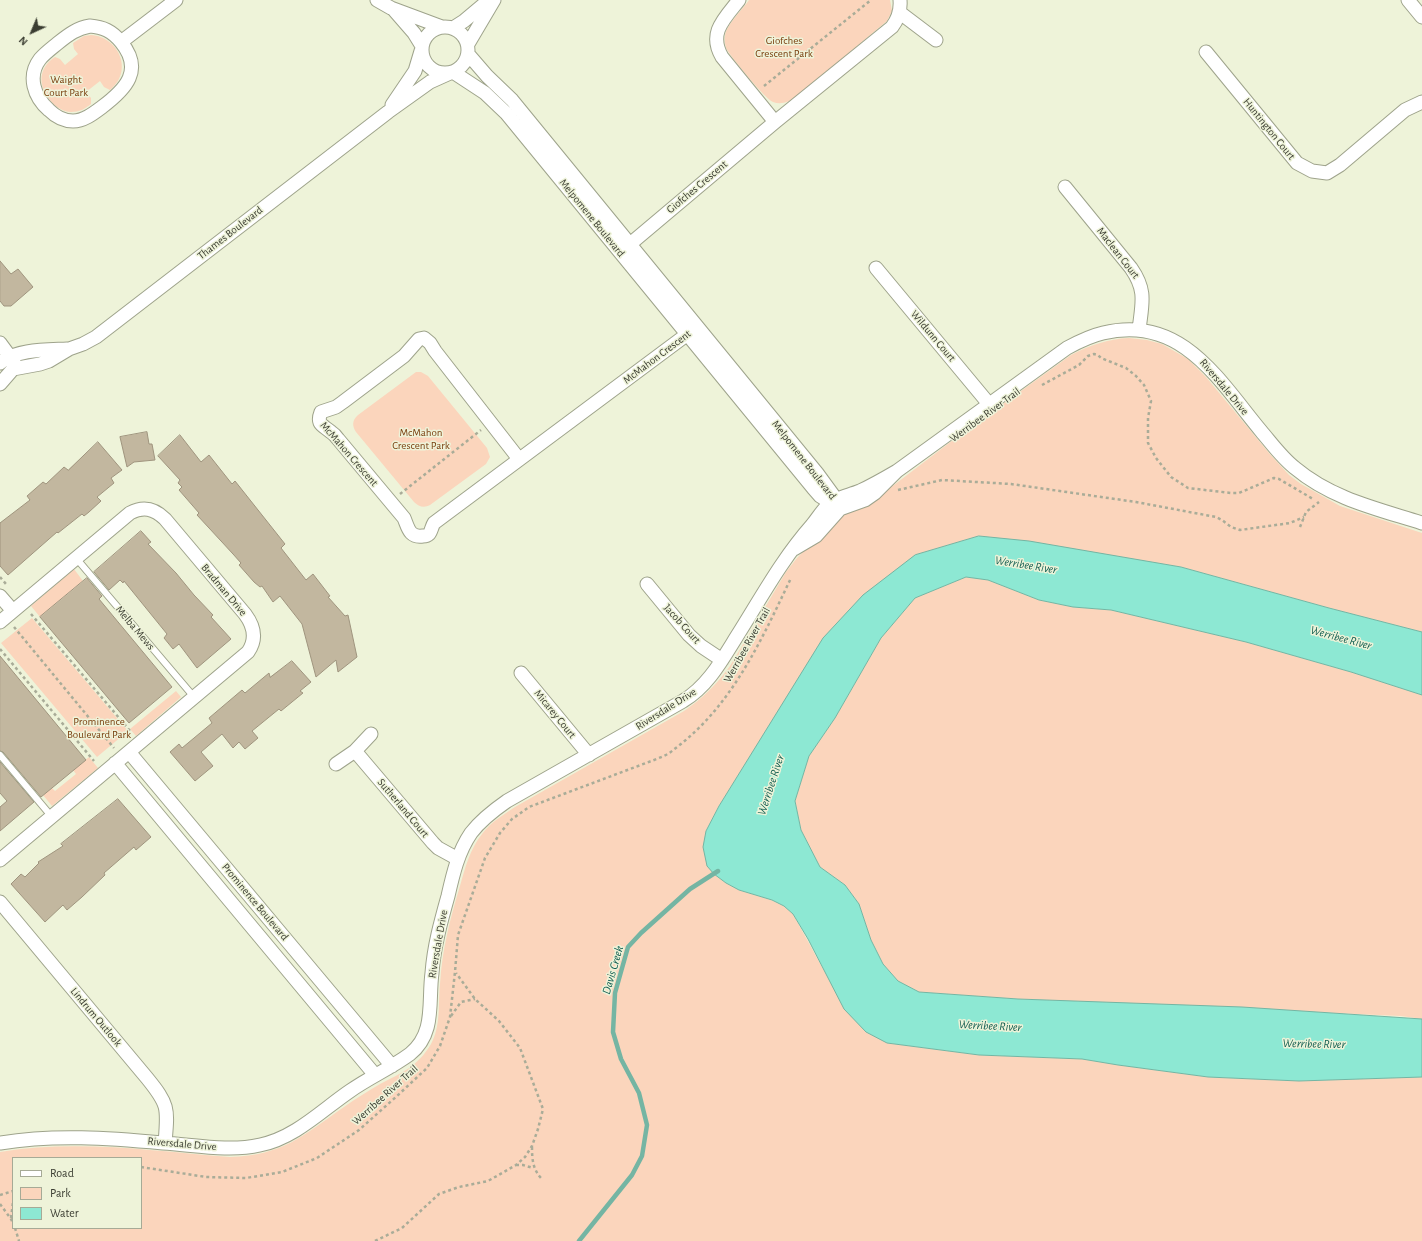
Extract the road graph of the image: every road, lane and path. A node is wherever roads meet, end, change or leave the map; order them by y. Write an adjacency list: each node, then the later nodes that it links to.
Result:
1 (176, 0): 13 (street)
2 (377, 0): 9 (street)
3 (489, 0): 11 (street)
4 (494, 0): 15 (street)
5 (739, 0): 18 (street)
6 (871, 0): 18 (path)
7 (1408, 0): 10 (street)
8 (899, 6): 12 (street, Giofches Crescent); 21 (street, Giofches Crescent)
9 (391, 8): 11 (street); 14 (street)
10 (1422, 17)
11 (447, 27): 14 (street); 15 (street)
12 (936, 40)
13 (121, 42): 13 (street)
14 (422, 48): 17 (street); 20 (street, Thames Boulevard)
15 (468, 49): 17 (street); 23 (street, Melpomene Boulevard)
16 (1206, 52): 19 (street, Huntington Court)
17 (451, 73): 20 (street, Thames Boulevard); 23 (street, Melpomene Boulevard)
18 (753, 95): 21 (street)
19 (1422, 102)
20 (388, 112): 28 (street, Thames Boulevard)
21 (775, 122): 23 (street, Giofches Crescent)
22 (1065, 187): 25 (street, Maclean Court)
23 (625, 248): 26 (street, Melpomene Boulevard)
24 (876, 268): 31 (street, Wildunn Court)
25 (1140, 330): 31 (street, Riversdale Drive); 40 (street, Riversdale Drive)
26 (692, 331): 33 (street, McMahon Crescent); 37 (street, Melpomene Boulevard)
27 (0, 343): 28 (street)
28 (9, 362): 29 (street)
29 (0, 384)
30 (1040, 386): 36 (path)
31 (989, 404): 37 (street, Riversdale Drive)
32 (490, 422): 33 (street, McMahon Crescent); 35 (path); 35 (street, McMahon Crescent)
33 (519, 459): 35 (street, McMahon Crescent)
34 (900, 486): 39 (path)
35 (390, 501)
36 (1318, 502): 38 (path); 39 (path)
37 (835, 504): 48 (street, Riversdale Drive)
38 (1325, 504)
39 (1304, 517): 41 (path)
40 (1422, 523)
41 (1300, 528)
42 (76, 558): 46 (street, Bradman Drive); 50 (lane, Melba Mews); 50 (street, Bradman Drive)
43 (794, 573): 65 (path, Werribee River Trail)
44 (647, 584): 48 (street, Jacob Court)
45 (0, 596): 46 (street)
46 (6, 617): 55 (path)
47 (0, 649): 56 (path)
48 (722, 660): 54 (street, Riversdale Drive)
49 (521, 673): 54 (street, Micarey Court)
50 (194, 697): 55 (street, Bradman Drive)
51 (371, 734): 52 (street)
52 (355, 751): 57 (street); 61 (street, Sutherland Court)
53 (0, 755): 58 (lane)
54 (589, 755): 61 (street, Riversdale Drive)
55 (122, 757): 58 (street, Bradman Drive); 59 (street, Prominence Boulevard); 60 (street, Prominence Boulevard)
56 (94, 761)
57 (336, 764)
58 (52, 817): 62 (street, Bradman Drive)
59 (203, 839): 60 (street); 64 (street, Prominence Boulevard)
60 (189, 852): 66 (street, Prominence Boulevard)
61 (458, 859): 69 (street, Riversdale Drive)
62 (0, 860)
63 (0, 902): 72 (street, Lindrum Outlook)
64 (307, 964): 66 (street); 69 (street, Prominence Boulevard)
65 (456, 972): 67 (path); 68 (path, Werribee River Trail)
66 (292, 976): 70 (street, Prominence Boulevard)
67 (475, 999): 68 (path); 73 (path)
68 (450, 1017): 75 (path, Werribee River Trail)
69 (392, 1066): 70 (street, Riversdale Drive)
70 (375, 1075): 72 (street, Riversdale Drive)
71 (0, 1143): 72 (street, Riversdale Drive)
72 (165, 1143)
73 (532, 1146): 74 (path); 76 (path)
74 (516, 1165): 76 (path); 85 (path)
75 (142, 1166)
76 (534, 1168): 77 (path)
77 (542, 1179)
78 (12, 1190): 79 (path)
79 (0, 1195)
80 (0, 1204): 82 (path)
81 (12, 1210): 82 (path)
82 (11, 1219)
83 (15, 1229): 84 (path)
84 (19, 1241)
85 (375, 1241)

